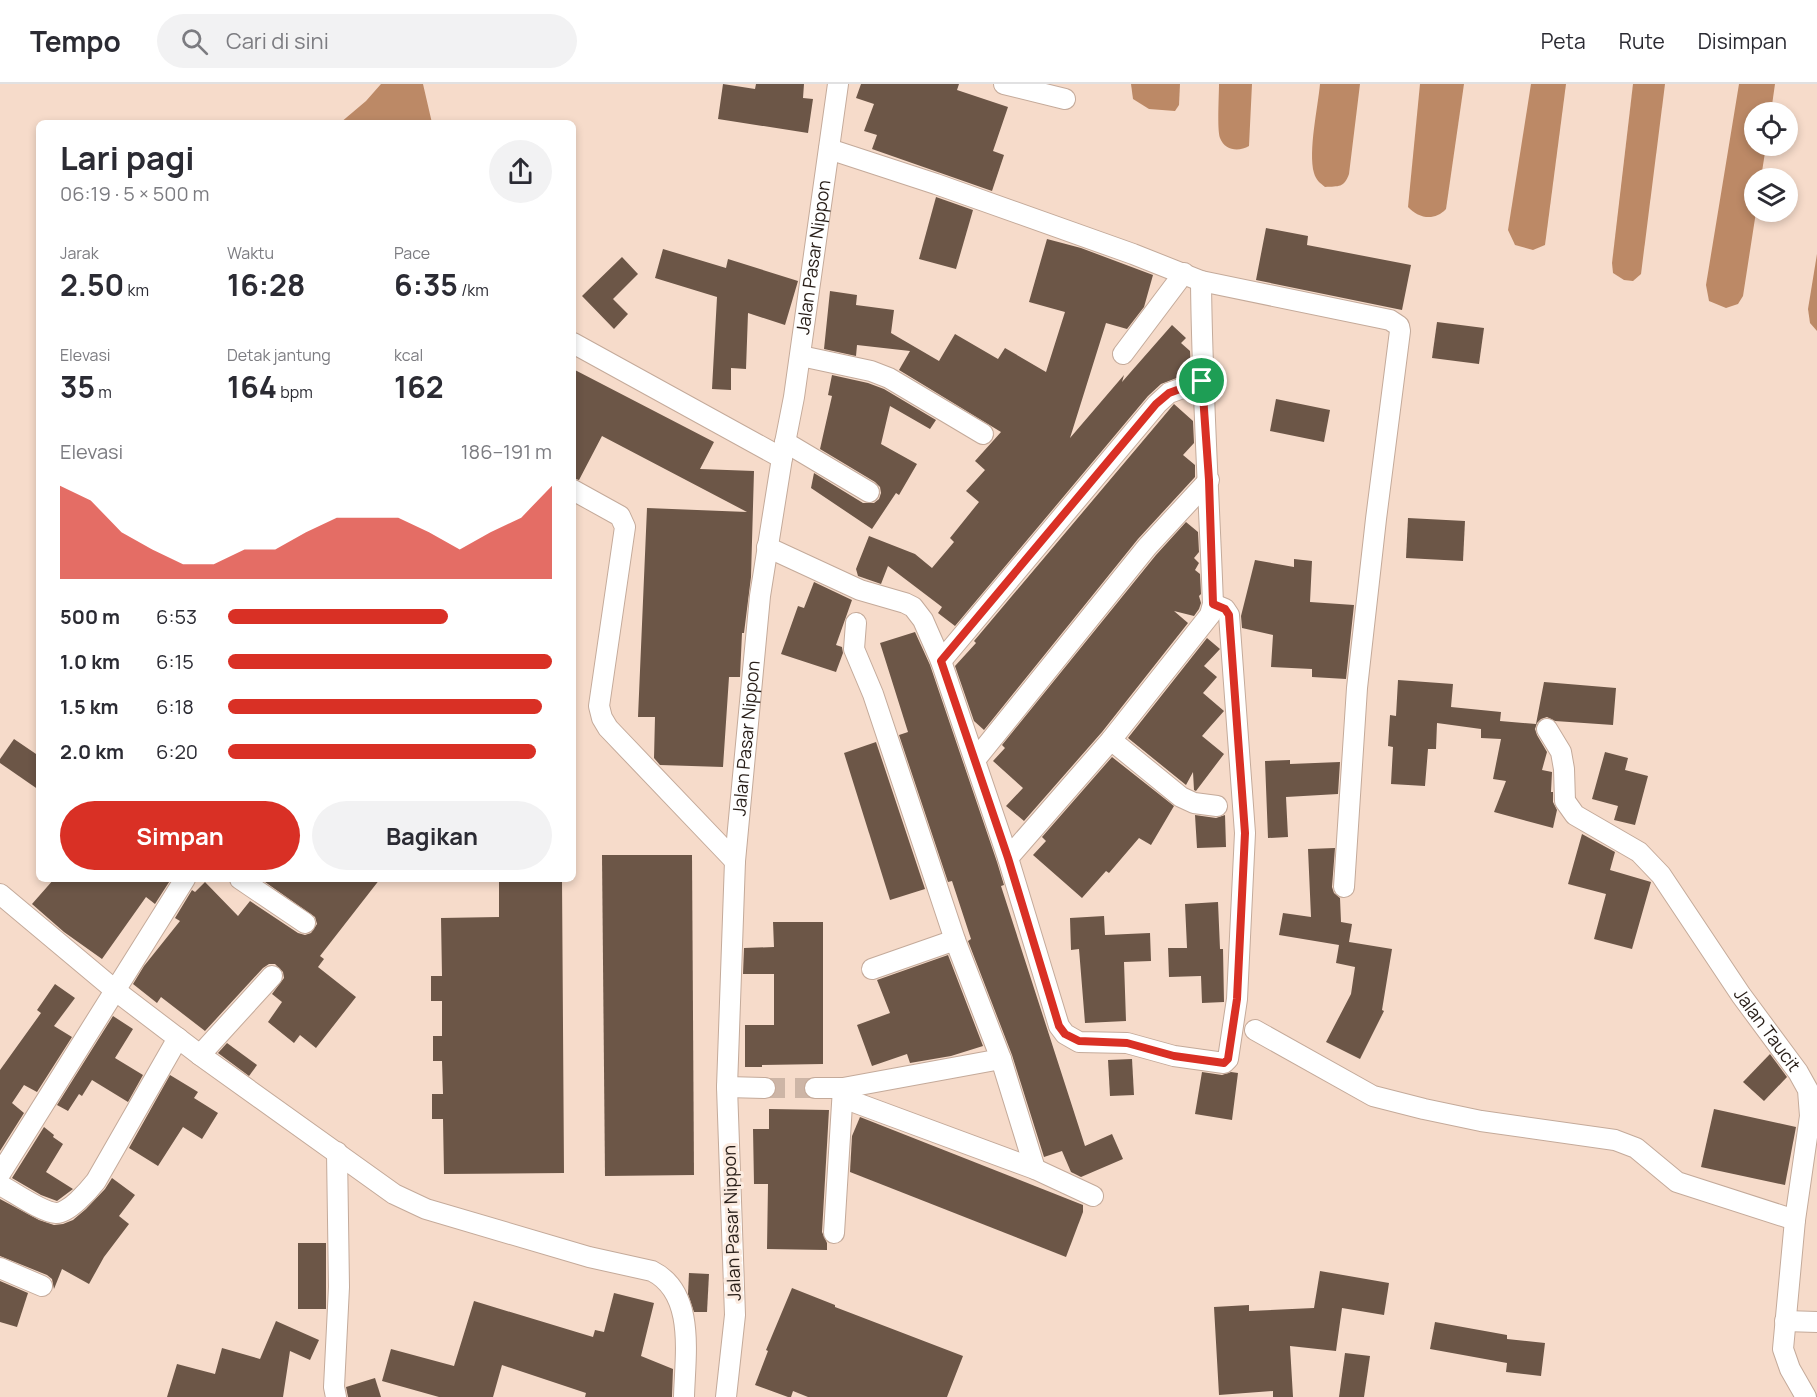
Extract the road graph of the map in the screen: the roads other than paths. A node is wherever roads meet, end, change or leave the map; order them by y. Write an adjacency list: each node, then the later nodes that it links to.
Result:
1 (838, 84): 4 (street, Jalan Pasar Nippon)
2 (1004, 84): 3 (street)
3 (1065, 99)
4 (829, 148): 5 (street); 8 (street, Jalan Pasar Nippon)
5 (1193, 277): 7 (street); 9 (street); 27 (street)
6 (576, 345): 11 (street)
7 (1123, 354)
8 (801, 356): 10 (street); 11 (street, Jalan Pasar Nippon)
9 (1202, 381): 12 (street); 18 (street)
10 (983, 434)
11 (784, 450): 14 (street); 15 (street, Jalan Pasar Nippon)
12 (1209, 480): 16 (street); 21 (street)
13 (576, 492): 24 (street)
14 (869, 492)
15 (767, 547): 18 (street); 24 (street, Jalan Pasar Nippon)
16 (1213, 604): 20 (street); 23 (street)
17 (856, 623): 30 (street)
18 (941, 661): 21 (street)
19 (1547, 729): 42 (street, Jalan Taucit)
20 (1111, 740): 22 (street); 23 (street)
21 (975, 760): 23 (street)
22 (1217, 806)
23 (1008, 858)
24 (735, 861): 38 (street, Jalan Pasar Nippon)
25 (183, 882): 33 (street)
26 (244, 882): 29 (street)
27 (1344, 887)
28 (0, 894): 33 (street)
29 (305, 923)
30 (955, 940): 31 (street); 37 (street)
31 (872, 969)
32 (272, 976): 36 (street)
33 (116, 991): 35 (street); 46 (street)
34 (1255, 1030): 49 (street)
35 (178, 1038): 36 (street); 47 (street)
36 (200, 1055): 43 (street)
37 (1001, 1059): 41 (street); 45 (street)
38 (727, 1087): 39 (street); 57 (street, Jalan Pasar Nippon)
39 (765, 1088)
40 (815, 1088): 41 (street)
41 (843, 1093): 45 (street); 50 (street)
42 (1814, 1117): 44 (street, Jalan Taucit)
43 (337, 1152): 55 (street); 56 (street)
44 (1811, 1154): 49 (street, Jalan Taucit)
45 (1035, 1168): 48 (street)
46 (0, 1174)
47 (0, 1185)
48 (1094, 1196)
49 (1795, 1220): 53 (street, Jalan Taucit)
50 (834, 1233)
51 (0, 1268): 52 (street)
52 (42, 1286)
53 (1785, 1321): 54 (street); 58 (street, Jalan Taucit)
54 (1817, 1322)
55 (336, 1397)
56 (684, 1397)
57 (726, 1397)
58 (1806, 1397)

